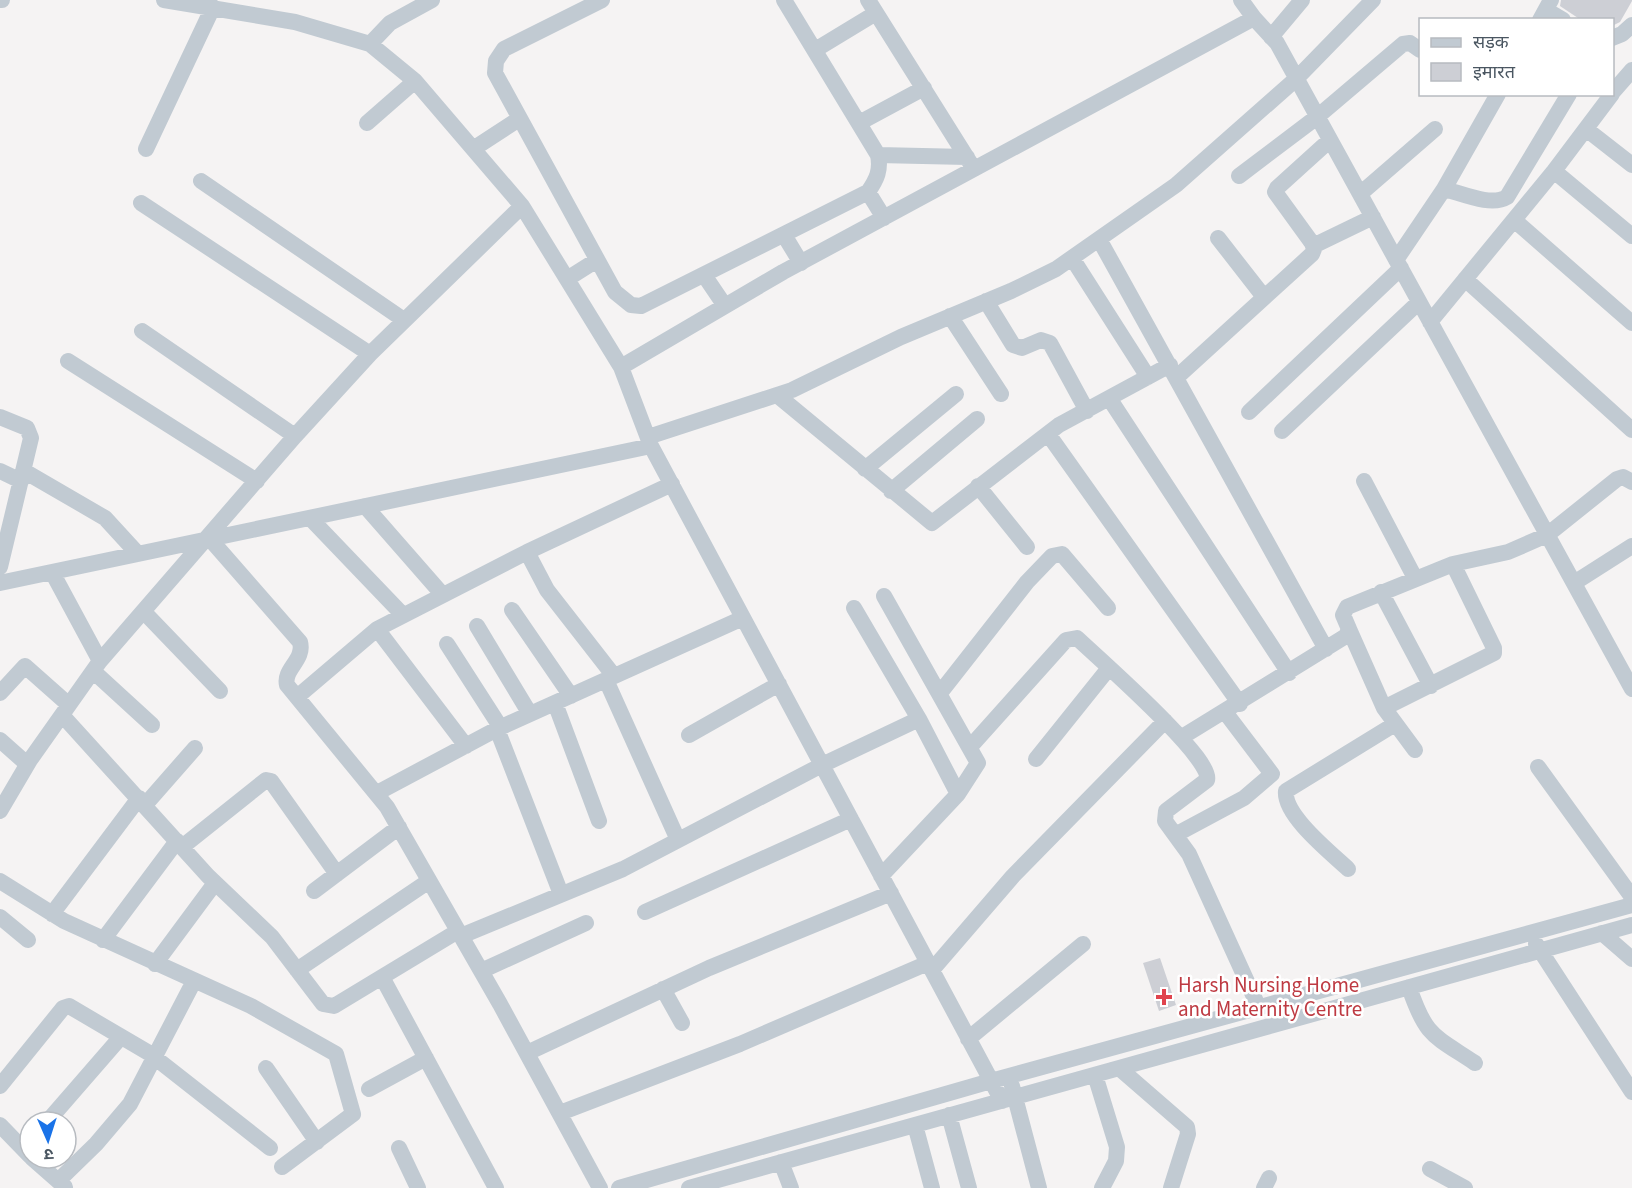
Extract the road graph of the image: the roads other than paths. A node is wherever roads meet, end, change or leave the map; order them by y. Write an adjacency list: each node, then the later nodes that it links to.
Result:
1 (164, 0): 8 (street)
2 (432, 0): 16 (street)
3 (602, 0): 27 (street)
4 (784, 0): 18 (street)
5 (1241, 0): 11 (street)
6 (1302, 0): 14 (street)
7 (1373, 0): 20 (street)
8 (213, 7): 16 (street); 33 (street)
9 (872, 7): 18 (street); 22 (street)
10 (1546, 10): 12 (street)
11 (1254, 18): 14 (street); 36 (street)
12 (1560, 18)
13 (1632, 25): 15 (street)
14 (1271, 37): 20 (street)
15 (1614, 37)
16 (370, 44): 21 (street)
17 (1419, 49): 26 (street)
18 (815, 51): 29 (street)
19 (1632, 70): 23 (street)
20 (1296, 79): 26 (street); 52 (street)
21 (415, 81): 28 (street); 34 (street)
22 (924, 88): 29 (street); 36 (street)
23 (1619, 92): 31 (street)
24 (1490, 96): 41 (street)
25 (1568, 96): 41 (street)
26 (1317, 117): 32 (street); 39 (street)
27 (519, 119): 34 (street); 55 (street)
28 (367, 123)
29 (860, 123): 35 (street)
30 (1435, 129): 43 (street)
31 (1586, 129): 37 (street); 38 (street)
32 (1330, 140): 43 (street); 53 (street)
33 (146, 149)
34 (473, 149): 45 (street)
35 (878, 154): 36 (street); 42 (street)
36 (971, 163): 47 (street)
37 (1632, 165)
38 (1554, 171): 48 (street); 50 (street)
39 (1239, 176)
40 (201, 181): 66 (street)
41 (1444, 189): 57 (street)
42 (868, 192): 47 (street); 49 (street)
43 (1360, 194): 46 (street)
44 (141, 203): 70 (street)
45 (522, 206): 59 (street); 66 (street)
46 (1373, 217): 53 (street); 57 (street)
47 (884, 218): 56 (street)
48 (1514, 220): 60 (street); 68 (street)
49 (784, 234): 56 (street); 58 (street)
50 (1632, 236)
51 (1218, 238): 61 (street)
52 (1099, 239): 54 (street); 73 (street)
53 (1313, 246): 61 (street)
54 (1072, 258): 62 (street); 74 (street)
55 (597, 260): 58 (street); 59 (street)
56 (801, 262): 64 (street)
57 (1399, 264): 63 (street); 80 (street)
58 (704, 275): 64 (street)
59 (567, 279): 72 (street)
60 (1465, 279): 67 (street); 83 (street)
61 (1264, 297): 73 (street)
62 (986, 301): 65 (street); 79 (street)
63 (1419, 302): 67 (street); 84 (street)
64 (725, 306): 72 (street)
65 (950, 316): 76 (street); 77 (street)
66 (404, 320): 70 (street)
67 (1431, 322): 100 (street)
68 (1632, 323)
69 (142, 331): 86 (street)
70 (370, 354): 86 (street)
71 (68, 361): 91 (street)
72 (621, 367): 87 (street)
73 (1173, 371): 74 (street); 125 (street)
74 (1148, 377): 78 (street)
75 (956, 394): 88 (street)
76 (1001, 394)
77 (777, 395): 87 (street); 88 (street)
78 (1108, 398): 79 (street); 128 (street)
79 (1087, 411): 85 (street)
80 (1249, 412)
81 (0, 417): 90 (street)
82 (977, 419): 96 (street)
83 (1632, 429)
84 (1282, 431)
85 (1048, 434): 95 (street); 139 (street)
86 (295, 436): 91 (street)
87 (650, 442): 94 (street); 97 (street)
88 (865, 469): 96 (street)
89 (0, 471): 90 (street)
90 (22, 476): 99 (street); 105 (street)
91 (257, 481): 101 (street)
92 (1364, 482): 109 (street)
93 (1632, 482): 100 (street)
94 (672, 484): 104 (street); 120 (street)
95 (978, 486): 96 (street); 103 (street)
96 (891, 491)
97 (365, 506): 98 (street); 113 (street)
98 (310, 518): 101 (street); 119 (street)
99 (4, 535): 107 (street)
100 (1547, 535): 106 (street); 111 (street)
101 (209, 539): 105 (street); 118 (street); 137 (street)
102 (1632, 546): 111 (street)
103 (1027, 547)
104 (527, 552): 113 (street); 129 (street)
105 (138, 554): 108 (street)
106 (1453, 564): 109 (street); 131 (street)
107 (0, 567)
108 (52, 572): 110 (street); 126 (street)
109 (1415, 578): 112 (street)
110 (0, 583)
111 (1574, 583): 132 (street)
112 (1381, 592): 123 (street); 131 (street)
113 (442, 594): 119 (street)
114 (885, 596): 135 (street)
115 (854, 608): 144 (street)
116 (1108, 608): 135 (street)
117 (512, 610): 136 (street)
118 (144, 612): 126 (street); 133 (street)
119 (402, 614): 122 (street)
120 (743, 618): 129 (street); 130 (street)
121 (477, 626): 143 (street)
122 (376, 629): 137 (street); 152 (street)
123 (1349, 629): 125 (street); 140 (street)
124 (447, 644): 148 (street)
125 (1326, 649): 128 (street)
126 (97, 666): 141 (street); 147 (street)
127 (1108, 668): 145 (street); 153 (street); 156 (street)
128 (1289, 673): 139 (street)
129 (610, 678): 136 (street); 168 (street)
130 (779, 684): 149 (street); 158 (street)
131 (1431, 686): 140 (street)
132 (1632, 689)
133 (220, 691)
134 (0, 693): 141 (street)
135 (940, 693): 153 (street)
136 (571, 696): 138 (street)
137 (297, 697): 160 (street)
138 (555, 703): 143 (street); 165 (street)
139 (1240, 704): 142 (street)
140 (1384, 708): 146 (street)
141 (65, 710): 157 (street); 162 (street)
142 (1225, 712): 150 (street); 167 (street)
143 (530, 714): 148 (street)
144 (919, 718): 158 (street); 161 (street)
145 (1165, 721): 150 (street); 195 (street)
146 (1395, 724): 155 (street); 170 (street)
147 (152, 725)
148 (499, 728): 152 (street); 178 (street)
149 (689, 735)
150 (1182, 737): 167 (street)
151 (0, 740): 157 (street)
152 (466, 746): 160 (street)
153 (971, 746): 161 (street)
154 (195, 748): 162 (street)
155 (1415, 750)
156 (1036, 759)
157 (27, 764): 163 (street)
158 (822, 765): 164 (street); 168 (street)
159 (1538, 767): 179 (street)
160 (377, 793): 166 (street)
161 (958, 794): 172 (street)
162 (142, 802): 169 (street); 182 (street)
163 (0, 811)
164 (851, 819): 172 (street); 181 (street)
165 (599, 821)
166 (399, 827): 171 (street); 173 (street)
167 (1175, 835): 202 (street)
168 (678, 840): 178 (street)
169 (179, 844): 171 (street); 175 (street); 190 (street)
170 (1348, 869)
171 (337, 874): 176 (street)
172 (881, 876): 177 (street)
173 (429, 880): 188 (street); 196 (street)
174 (0, 881): 182 (street)
175 (215, 883): 194 (street); 196 (street)
176 (314, 891)
177 (891, 893): 195 (street); 201 (street)
178 (561, 894): 188 (street)
179 (1632, 897)
180 (1632, 905): 186 (street)
181 (645, 912)
182 (52, 914): 190 (street)
183 (0, 917): 189 (street)
184 (586, 923): 197 (street)
185 (1632, 925): 187 (street)
186 (1529, 933): 192 (street); 202 (street)
187 (1602, 933): 192 (street); 193 (street)
188 (459, 934): 197 (street); 198 (street)
189 (28, 940)
190 (103, 940): 194 (street)
191 (1083, 944): 207 (street)
192 (1541, 951): 200 (street); 219 (street)
193 (1632, 959)
194 (155, 964): 199 (street)
195 (930, 967): 207 (street); 222 (street)
196 (297, 970): 198 (street)
197 (481, 970): 208 (street)
198 (382, 977): 209 (street)
199 (194, 981): 210 (street); 227 (street)
200 (1410, 987): 205 (street); 211 (street)
201 (663, 989): 204 (street); 208 (street)
202 (1259, 1008): 203 (street)
203 (1231, 1016): 205 (street); 215 (street)
204 (682, 1023)
205 (1237, 1035): 213 (street)
206 (120, 1038): 210 (street); 217 (street); 221 (street)
207 (968, 1038): 216 (street)
208 (527, 1053): 222 (street)
209 (426, 1058): 218 (street); 236 (street)
210 (155, 1059): 229 (street); 234 (street)
211 (1476, 1063)
212 (267, 1068): 227 (street)
213 (1119, 1068): 214 (street); 245 (street)
214 (1095, 1075): 220 (street); 244 (street)
215 (1009, 1076): 216 (street); 220 (street)
216 (991, 1081): 220 (street); 238 (street)
217 (0, 1086)
218 (369, 1089)
219 (1632, 1092)
220 (1009, 1099): 223 (street); 243 (street)
221 (57, 1110)
222 (560, 1113): 237 (street)
223 (949, 1115): 225 (street); 242 (street)
224 (0, 1125): 226 (street)
225 (915, 1125): 230 (street); 241 (street)
226 (18, 1141)
227 (317, 1142): 231 (street)
228 (399, 1148): 235 (street)
229 (270, 1149)
230 (781, 1162): 239 (street); 240 (street)
231 (282, 1167)
232 (1430, 1169): 246 (street)
233 (47, 1170): 234 (street)
234 (62, 1185)
235 (418, 1188)
236 (496, 1188)
237 (600, 1188)
238 (619, 1188)
239 (688, 1188)
240 (790, 1188)
241 (932, 1188)
242 (969, 1188)
243 (1039, 1188)
244 (1102, 1188)
245 (1172, 1188)
246 (1465, 1188)

